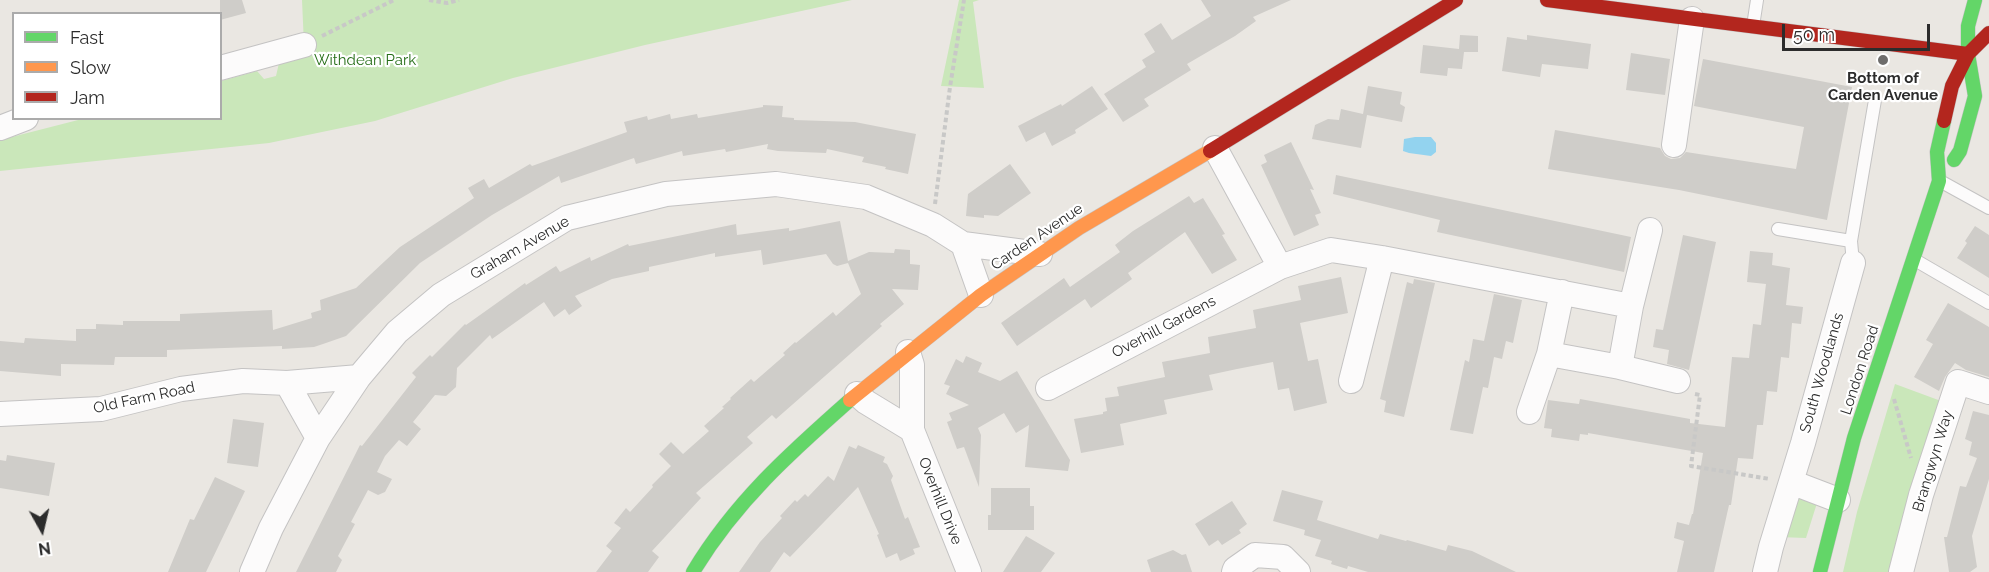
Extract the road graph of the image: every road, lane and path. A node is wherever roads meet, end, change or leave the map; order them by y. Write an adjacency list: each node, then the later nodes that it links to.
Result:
1 (394, 0): 12 (path)
2 (429, 0): 3 (path)
3 (459, 0)
4 (964, 0): 22 (path)
5 (1456, 0): 19 (main road, Carden Avenue)
6 (1547, 0): 9 (main road)
7 (1757, 0): 10 (lane)
8 (1975, 0): 13 (main road, London Road)
9 (1692, 19): 10 (main road); 18 (street)
10 (1753, 27): 13 (main road)
11 (1989, 33): 13 (main road, London Road)
12 (304, 45): 14 (street)
13 (1968, 54): 20 (main road, London Road); 20 (main road, London Road)
14 (222, 67)
15 (1875, 100): 26 (lane)
16 (21, 120): 17 (street)
17 (0, 128)
18 (1674, 145)
19 (1215, 148): 27 (main road, Carden Avenue); 30 (street)
20 (1939, 181): 21 (lane); 29 (main road, London Road)
21 (1989, 208)
22 (933, 225): 25 (street, Graham Avenue); 38 (street, Graham Avenue)
23 (1650, 230): 34 (street)
24 (1778, 230): 26 (lane)
25 (963, 244): 27 (street, Graham Avenue); 32 (street)
26 (1852, 252): 51 (street, South Woodlands)
27 (1040, 254): 32 (main road, Carden Avenue)
28 (1382, 258): 30 (street, Overhill Gardens); 31 (street, Overhill Gardens); 39 (street)
29 (1914, 260): 33 (lane); 52 (main road, London Road)
30 (1280, 267): 42 (street, Overhill Gardens)
31 (1562, 292): 34 (street, Overhill Gardens); 36 (street)
32 (981, 295): 35 (main road, Carden Avenue)
33 (1989, 303)
34 (1631, 306): 37 (street)
35 (908, 352): 45 (main road, Carden Avenue); 48 (street, Overhill Drive)
36 (1550, 354): 37 (street); 46 (street)
37 (1620, 367): 40 (street)
38 (359, 377): 41 (street, Old Farm Road); 49 (street, Graham Avenue)
39 (1351, 381)
40 (1678, 381): 51 (path)
41 (287, 383): 47 (street, Old Farm Road); 49 (street)
42 (1048, 388)
43 (1891, 388): 50 (path)
44 (1989, 392): 60 (street, Brangwyn Way)
45 (857, 394): 48 (street); 54 (main road, Carden Avenue)
46 (1529, 412)
47 (0, 414)
48 (912, 430): 55 (street, Overhill Drive)
49 (318, 438): 53 (street, Graham Avenue)
50 (1912, 463)
51 (1791, 482): 52 (street); 58 (street, South Woodlands)
52 (1838, 500): 59 (main road, London Road)
53 (252, 572)
54 (693, 572)
55 (969, 572)
56 (1234, 572): 57 (street)
57 (1298, 572)
58 (1765, 572)
59 (1820, 572)
60 (1901, 572)

